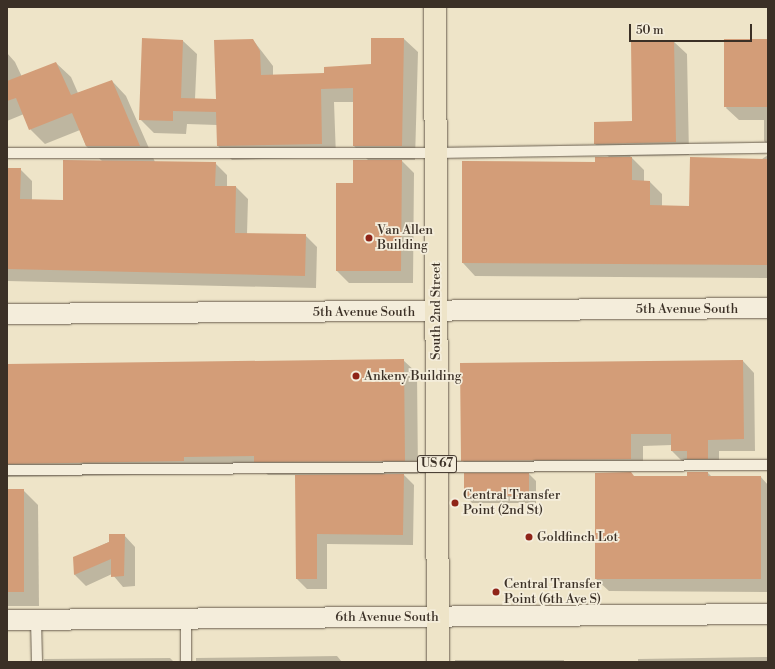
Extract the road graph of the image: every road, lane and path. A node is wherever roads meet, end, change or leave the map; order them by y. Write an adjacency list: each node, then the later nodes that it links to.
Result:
1 (435, 7): 4 (main road, South 2nd Street / US 67)
2 (768, 148): 4 (lane)
3 (7, 153): 4 (lane)
4 (436, 153): 6 (main road, South 2nd Street / US 67)
5 (768, 308): 6 (street, 5th Avenue South)
6 (436, 311): 7 (street, 5th Avenue South); 9 (main road, South 2nd Street / US 67)
7 (7, 314)
8 (768, 465): 9 (lane)
9 (436, 468): 10 (lane); 12 (main road, South 2nd Street / US 67)
10 (7, 470)
11 (768, 614): 12 (street, 6th Avenue South)
12 (438, 616): 13 (street, 6th Avenue South); 18 (main road, South 2nd Street / US 67)
13 (186, 618): 15 (street, 6th Avenue South); 17 (lane)
14 (7, 620): 15 (street, 6th Avenue South)
15 (36, 620): 16 (lane)
16 (37, 662)
17 (186, 662)
18 (438, 662)

